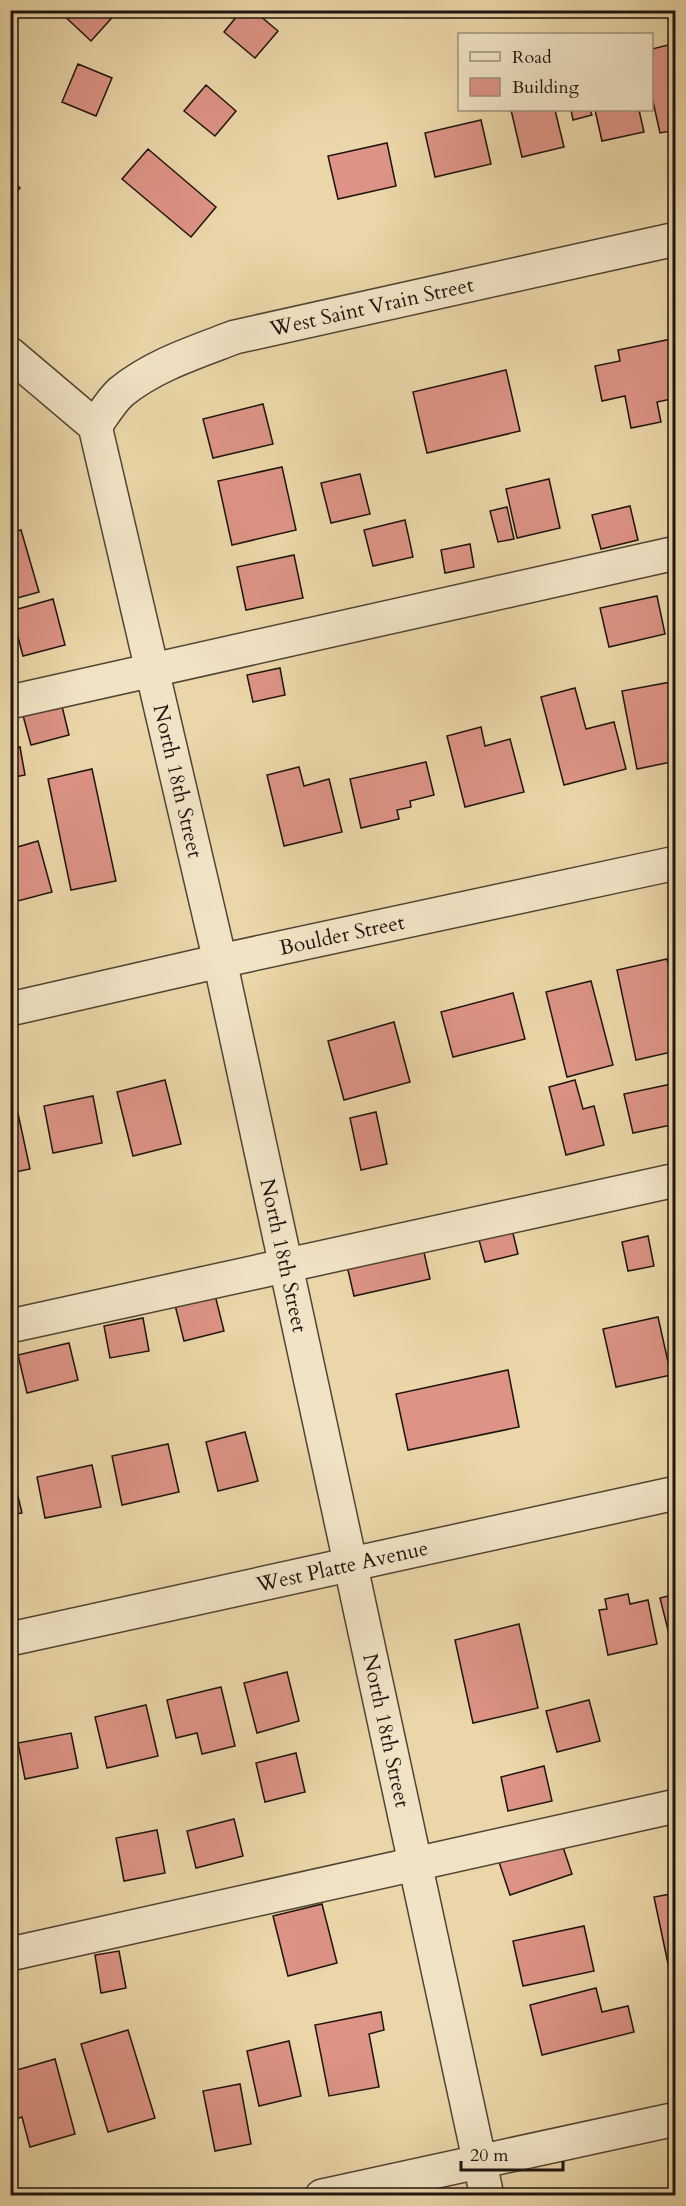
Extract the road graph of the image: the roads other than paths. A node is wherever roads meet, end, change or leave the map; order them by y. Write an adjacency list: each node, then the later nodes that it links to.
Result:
1 (675, 239): 3 (street, West Saint Vrain Street)
2 (10, 354): 3 (street)
3 (95, 426): 5 (street, North 18th Street)
4 (675, 554): 5 (street)
5 (152, 671): 6 (street); 8 (street, North 18th Street)
6 (10, 702)
7 (675, 864): 8 (street, Boulder Street)
8 (220, 961): 9 (street, Boulder Street); 11 (street, North 18th Street)
9 (10, 1009)
10 (675, 1180): 11 (street)
11 (286, 1266): 12 (street); 14 (street, North 18th Street)
12 (10, 1326)
13 (675, 1493): 14 (street, West Platte Avenue)
14 (351, 1565): 15 (street, West Platte Avenue); 17 (street, North 18th Street)
15 (10, 1639)
16 (675, 1806): 17 (street)
17 (416, 1864): 18 (street); 20 (street, North 18th Street)
18 (10, 1954)
19 (675, 2119): 20 (street)
20 (480, 2161): 21 (street); 22 (street, North 18th Street)
21 (322, 2196)
22 (487, 2196)

